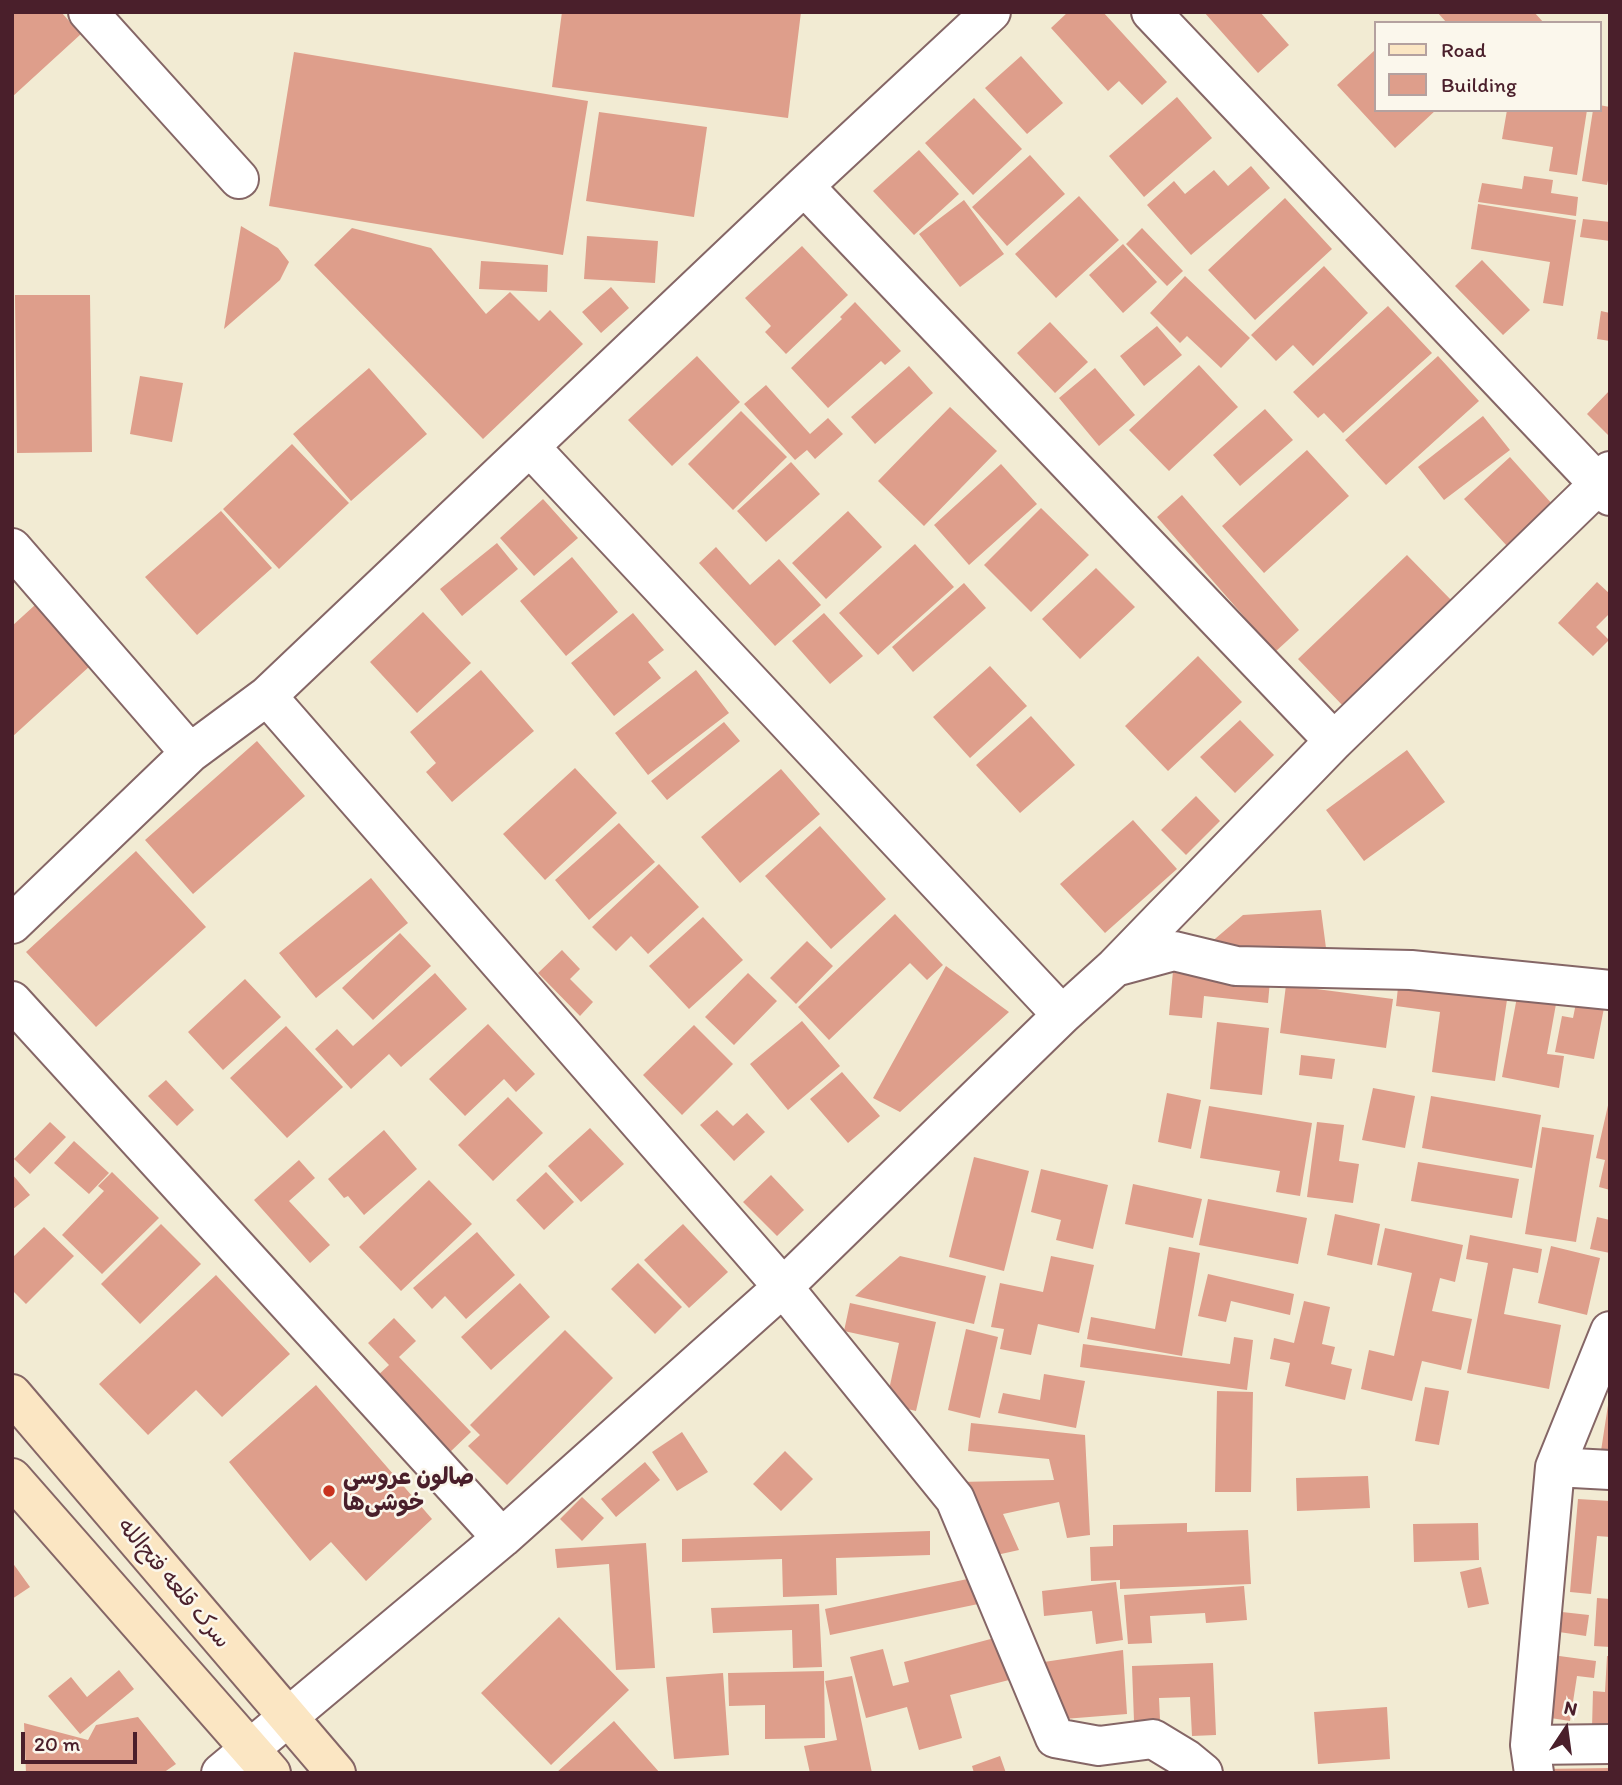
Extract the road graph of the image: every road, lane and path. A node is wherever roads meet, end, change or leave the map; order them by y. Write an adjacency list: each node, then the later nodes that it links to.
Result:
1 (88, 12): 4 (street)
2 (991, 12): 5 (street)
3 (1151, 12): 7 (street)
4 (239, 179)
5 (804, 186): 6 (street); 10 (street)
6 (530, 447): 9 (street); 16 (street)
7 (1606, 484): 10 (street)
8 (12, 548): 11 (street)
9 (267, 696): 11 (street); 17 (street)
10 (1334, 741): 13 (street)
11 (190, 754): 12 (street)
12 (12, 924)
13 (1115, 967): 14 (street); 16 (street)
14 (1610, 990)
15 (12, 1001): 23 (street)
16 (1062, 1014): 17 (street)
17 (783, 1287): 23 (street); 30 (street)
18 (1610, 1331): 20 (street)
19 (12, 1394): 24 (main road, سرک قلعه فتح‌الله)
20 (1555, 1467): 21 (street); 26 (street)
21 (1610, 1470)
22 (12, 1478): 27 (main road)
23 (502, 1538): 24 (street)
24 (286, 1716): 27 (street); 29 (main road, سرک قلعه فتح‌الله)
25 (1610, 1744): 26 (street)
26 (1532, 1759)
27 (260, 1760): 28 (street)
28 (221, 1773)
29 (336, 1773)
30 (1203, 1773)

